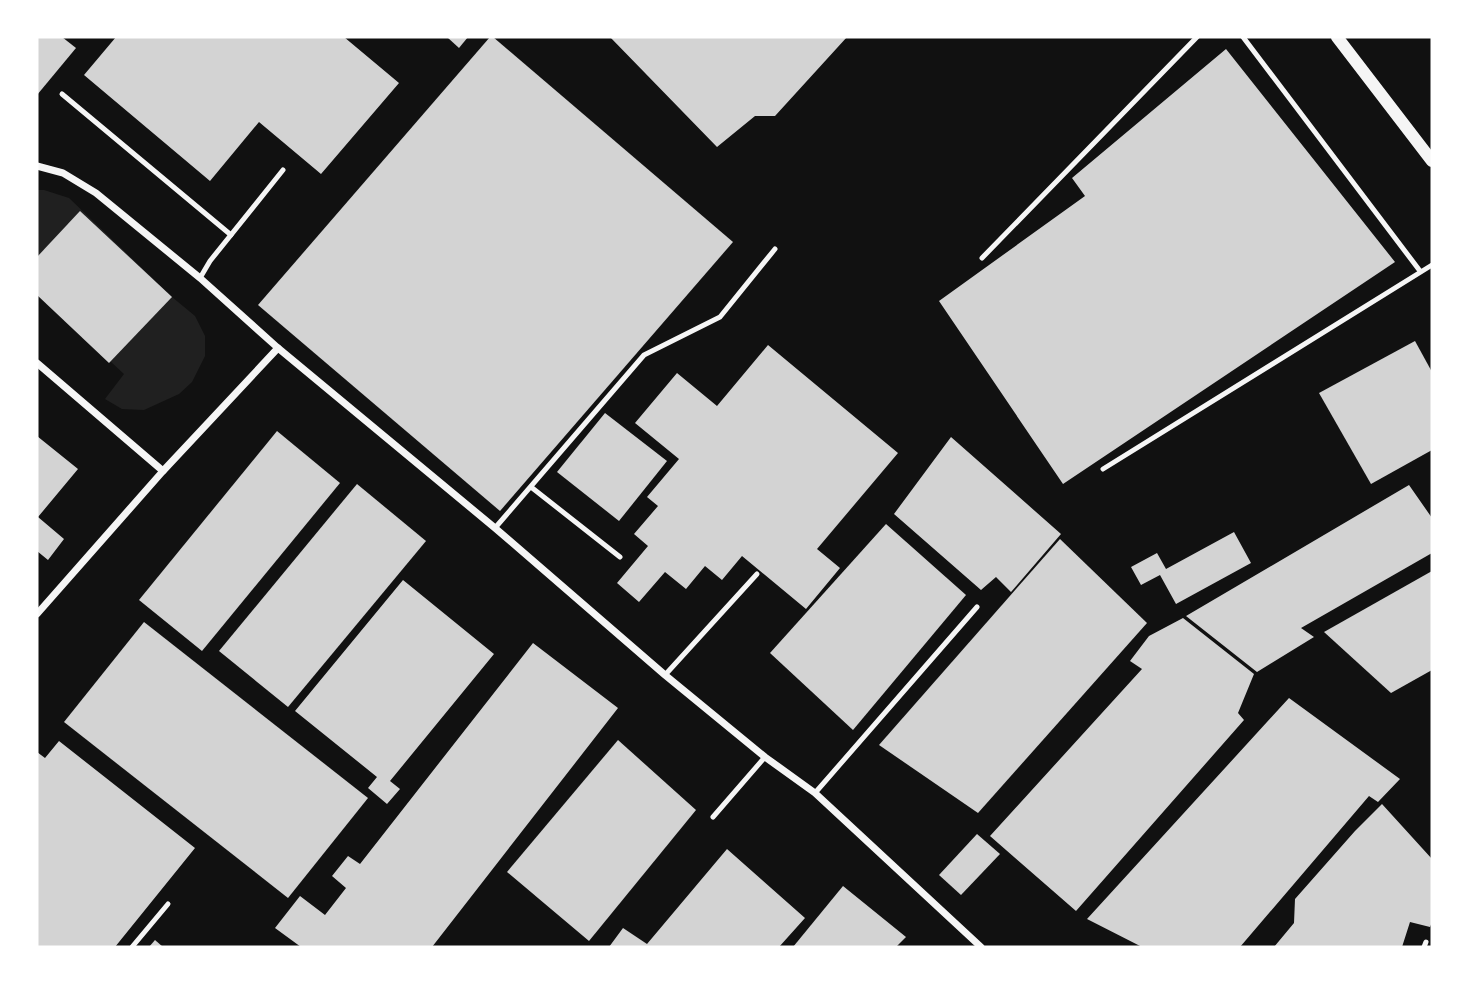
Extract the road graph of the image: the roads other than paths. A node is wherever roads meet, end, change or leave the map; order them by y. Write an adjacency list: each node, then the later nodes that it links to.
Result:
1 (1196, 37): 10 (lane)
2 (1243, 37): 12 (lane)
3 (1337, 37): 5 (street)
4 (62, 94): 8 (lane)
5 (1432, 161)
6 (37, 166): 13 (street)
7 (283, 170): 8 (lane)
8 (231, 235): 13 (lane)
9 (775, 249): 18 (lane)
10 (982, 258)
11 (1432, 265): 12 (lane)
12 (1420, 271): 16 (lane)
13 (200, 278): 14 (street)
14 (278, 348): 17 (street); 19 (street)
15 (37, 363): 17 (street)
16 (1103, 469)
17 (163, 471): 23 (street)
18 (531, 487): 19 (lane); 20 (lane)
19 (495, 528): 24 (street)
20 (620, 557)
21 (757, 574): 24 (lane)
22 (977, 607): 26 (lane)
23 (37, 614)
24 (665, 675): 25 (street)
25 (765, 757): 26 (street); 27 (lane)
26 (815, 793): 30 (street)
27 (713, 817)
28 (168, 904): 29 (lane)
29 (132, 947)
30 (981, 947)

